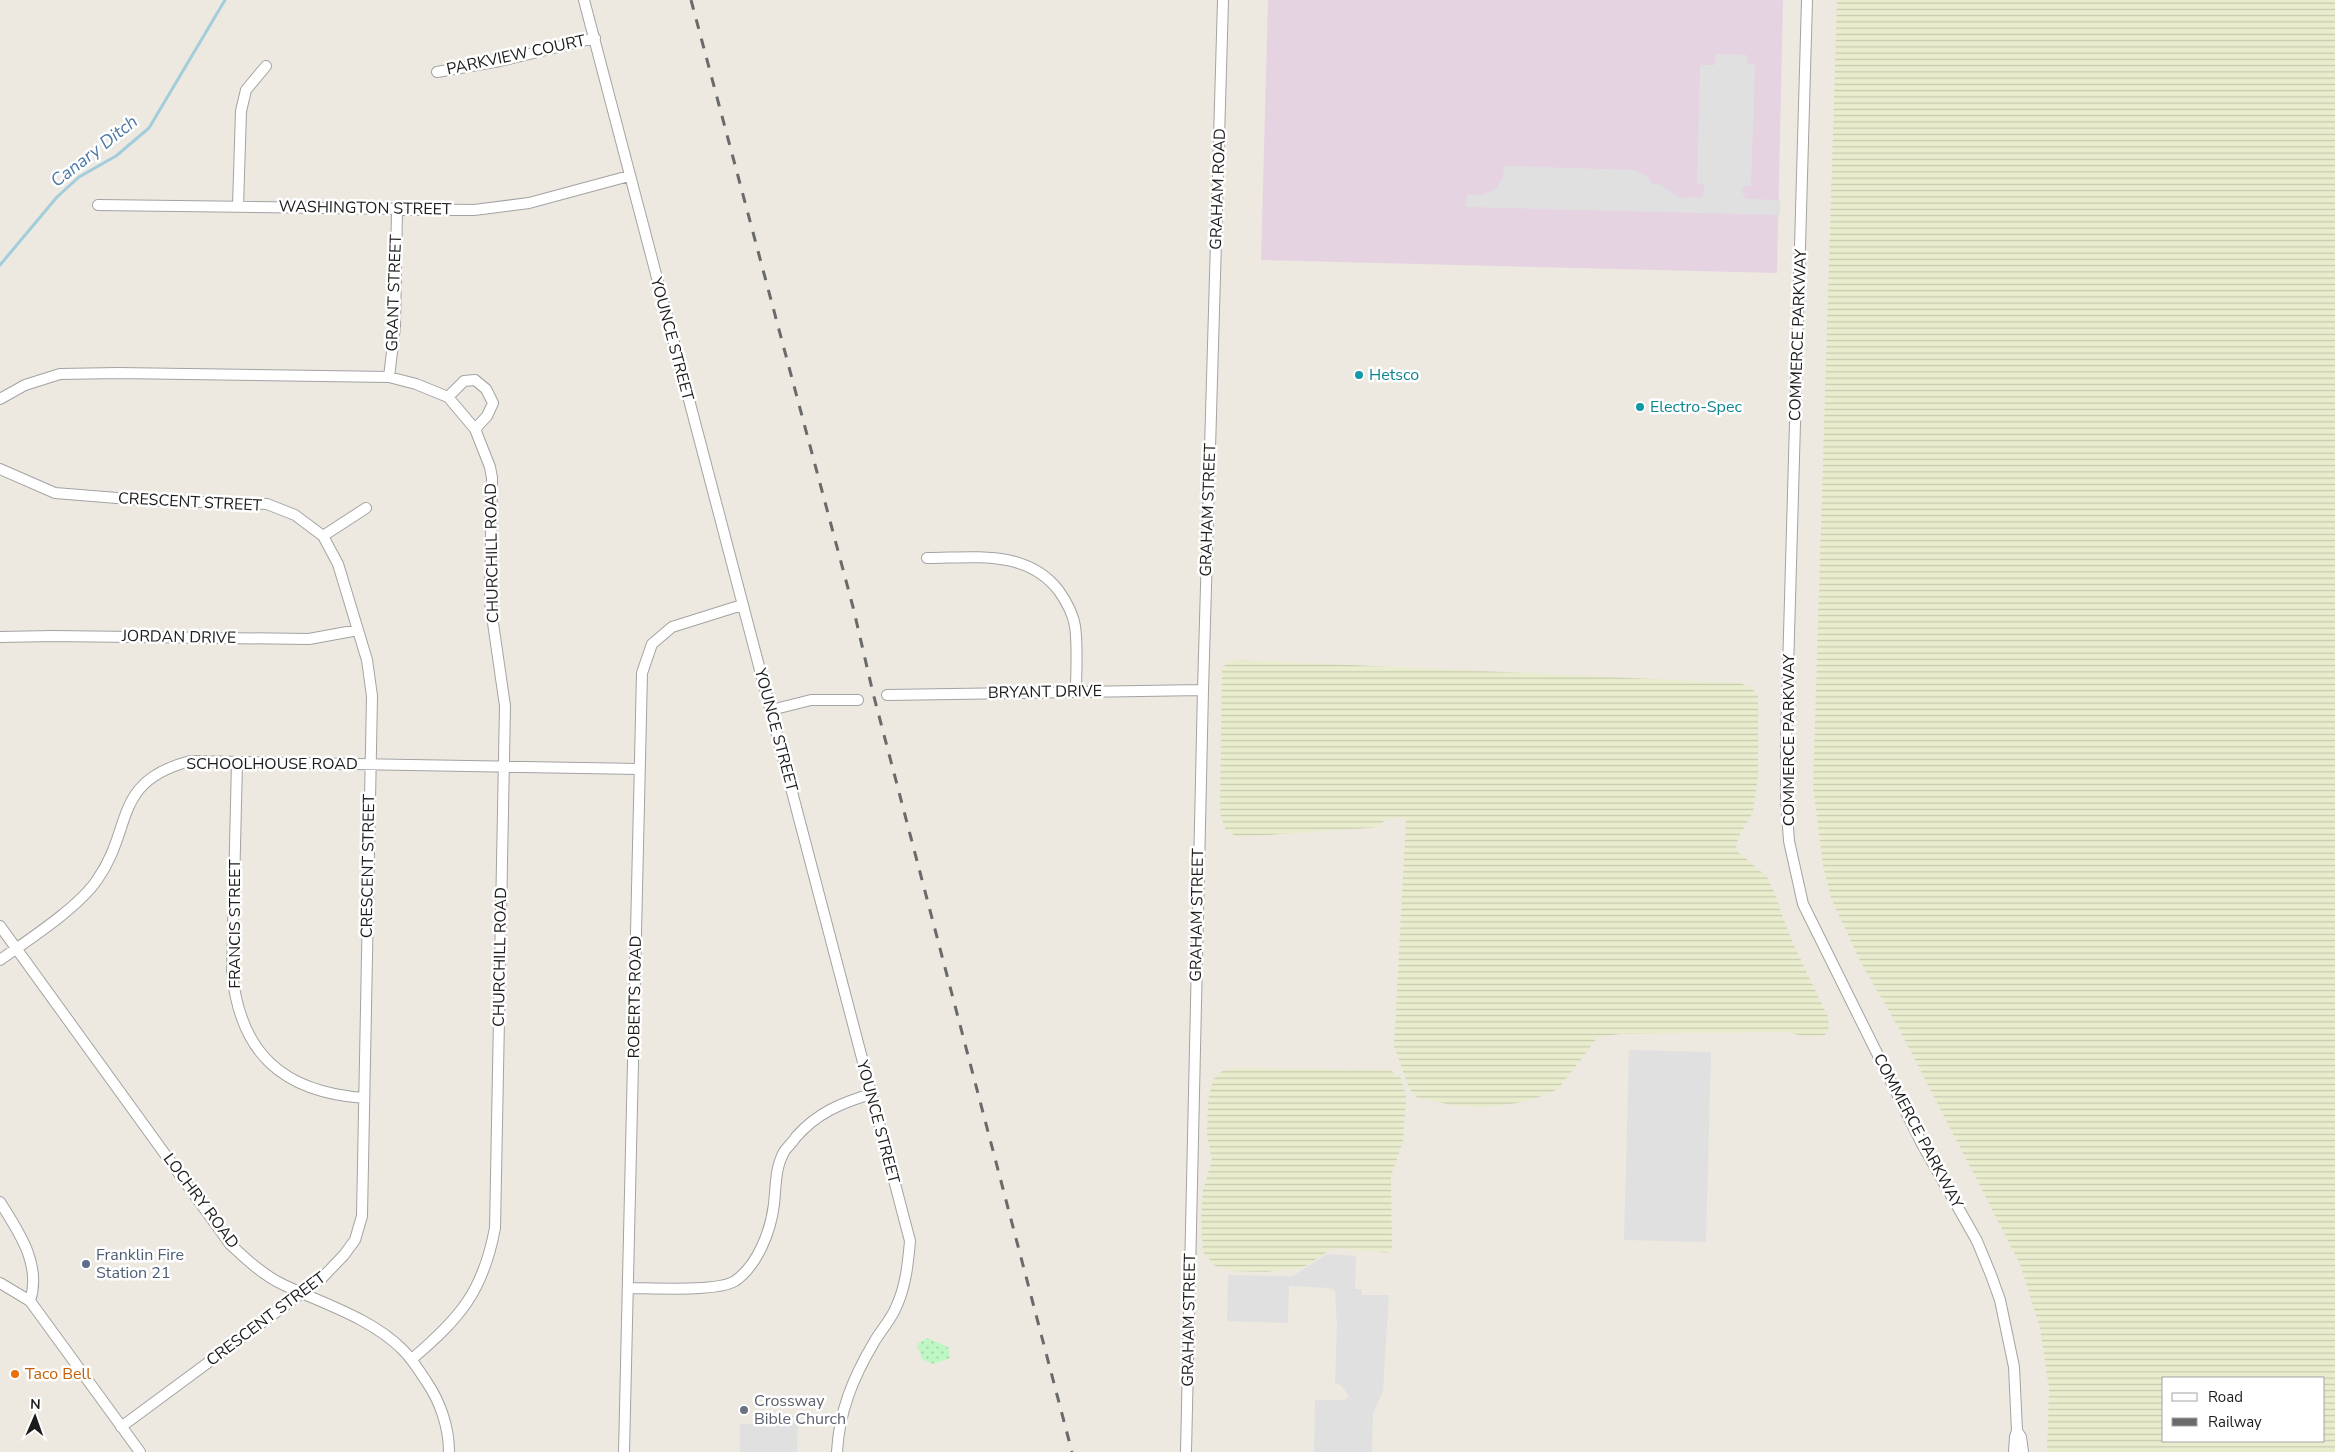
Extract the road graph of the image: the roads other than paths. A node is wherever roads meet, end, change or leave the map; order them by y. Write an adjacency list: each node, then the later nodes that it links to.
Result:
1 (584, 0): 4 (street, YOUNCE STREET)
2 (1223, 0): 12 (street, GRAHAM ROAD)
3 (1807, 0): 44 (street, COMMERCE PARKWAY)
4 (595, 38): 6 (street, PARKVIEW COURT); 7 (street, YOUNCE STREET)
5 (266, 66): 9 (street)
6 (437, 72)
7 (629, 176): 10 (street, WASHINGTON STREET); 20 (street, YOUNCE STREET)
8 (98, 205): 9 (street, WASHINGTON STREET)
9 (238, 206): 10 (street, WASHINGTON STREET)
10 (397, 210): 11 (street, GRANT STREET)
11 (389, 377): 13 (street, CHURCHILL ROAD); 14 (street, CHURCHILL ROAD)
12 (1213, 377): 23 (street, GRAHAM STREET)
13 (448, 397): 15 (street, CHURCHILL ROAD); 15 (street)
14 (0, 398)
15 (475, 429): 30 (street, CHURCHILL ROAD)
16 (0, 469): 18 (street, CRESCENT STREET)
17 (366, 508): 18 (street)
18 (323, 536): 21 (street, CRESCENT STREET)
19 (927, 558): 24 (street)
20 (742, 605): 27 (street, YOUNCE STREET); 31 (street, ROBERTS ROAD)
21 (358, 630): 22 (street, JORDAN DRIVE); 29 (street, CRESCENT STREET)
22 (0, 637)
23 (1203, 690): 24 (street, BRYANT DRIVE); 49 (street, GRAHAM STREET)
24 (1076, 692): 25 (street, BRYANT DRIVE)
25 (887, 695)
26 (858, 700): 27 (street)
27 (770, 710): 35 (street, YOUNCE STREET)
28 (237, 762): 29 (street, SCHOOLHOUSE ROAD); 33 (street, SCHOOLHOUSE ROAD); 36 (street, FRANCIS STREET)
29 (370, 764): 30 (street, SCHOOLHOUSE ROAD); 36 (street, CRESCENT STREET)
30 (503, 768): 31 (street, SCHOOLHOUSE ROAD); 42 (street, CHURCHILL ROAD)
31 (639, 769): 39 (street, ROBERTS ROAD)
32 (0, 926): 33 (street, LOCHRY ROAD)
33 (16, 949): 34 (street, SCHOOLHOUSE ROAD); 40 (street, LOCHRY ROAD)
34 (0, 960)
35 (871, 1094): 39 (street); 48 (street, YOUNCE STREET)
36 (364, 1098): 40 (street, CRESCENT STREET)
37 (0, 1202): 41 (street)
38 (0, 1283): 41 (street)
39 (629, 1288): 47 (street, ROBERTS ROAD)
40 (302, 1292): 42 (street, LOCHRY ROAD); 43 (street, CRESCENT STREET)
41 (30, 1301): 43 (street)
42 (412, 1360): 46 (street, LOCHRY ROAD)
43 (121, 1427): 45 (street)
44 (2018, 1431): 50 (street, COMMERCE PARKWAY); 51 (street, COMMERCE PARKWAY)
45 (140, 1452)
46 (449, 1452)
47 (624, 1452)
48 (837, 1452)
49 (1186, 1452)
50 (2014, 1452)
51 (2023, 1452)

